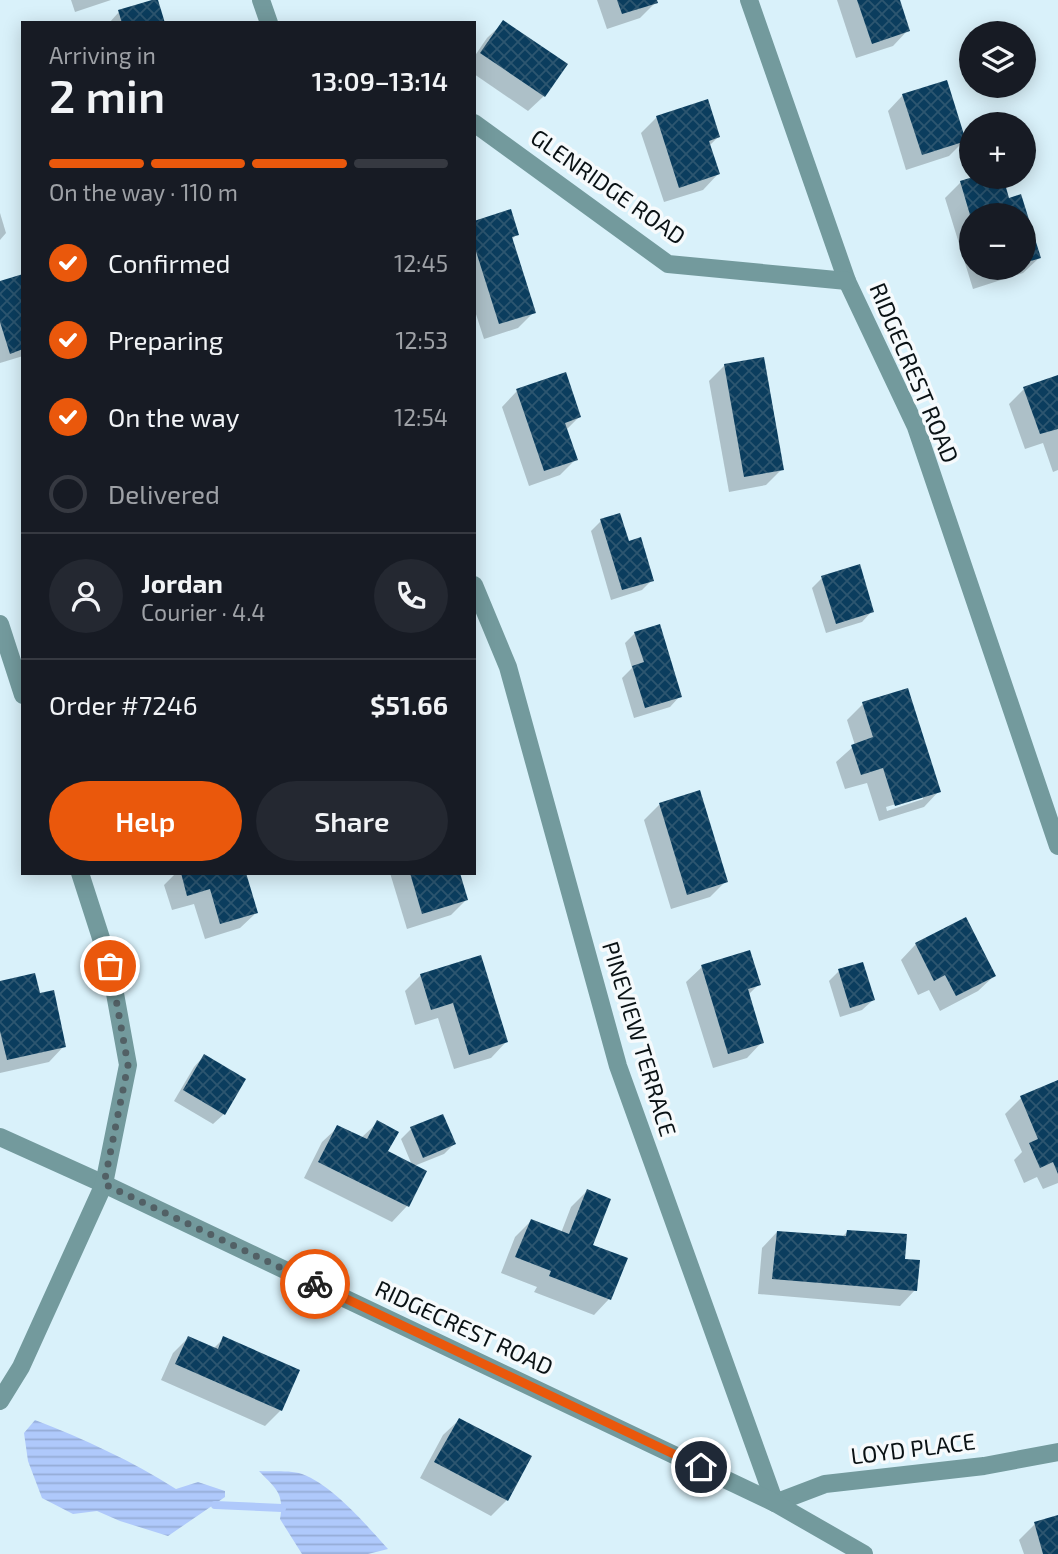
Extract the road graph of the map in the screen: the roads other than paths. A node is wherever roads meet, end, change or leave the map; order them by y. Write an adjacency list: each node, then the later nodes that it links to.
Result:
1 (261, 0): 3 (street)
2 (749, 0): 5 (street, RIDGECREST ROAD)
3 (268, 21)
4 (476, 124): 5 (street, GLENRIDGE ROAD)
5 (847, 281): 9 (street, RIDGECREST ROAD)
6 (476, 590): 15 (street, PINEVIEW TERRACE)
7 (0, 624): 8 (street)
8 (21, 689)
9 (1058, 846)
10 (81, 875): 12 (street)
11 (0, 1137): 12 (street, RIDGECREST ROAD)
12 (104, 1184): 13 (street); 15 (street, RIDGECREST ROAD)
13 (0, 1401)
14 (1058, 1452): 15 (street, LOYD PLACE)
15 (775, 1503): 16 (street, RIDGECREST ROAD)
16 (864, 1554)

